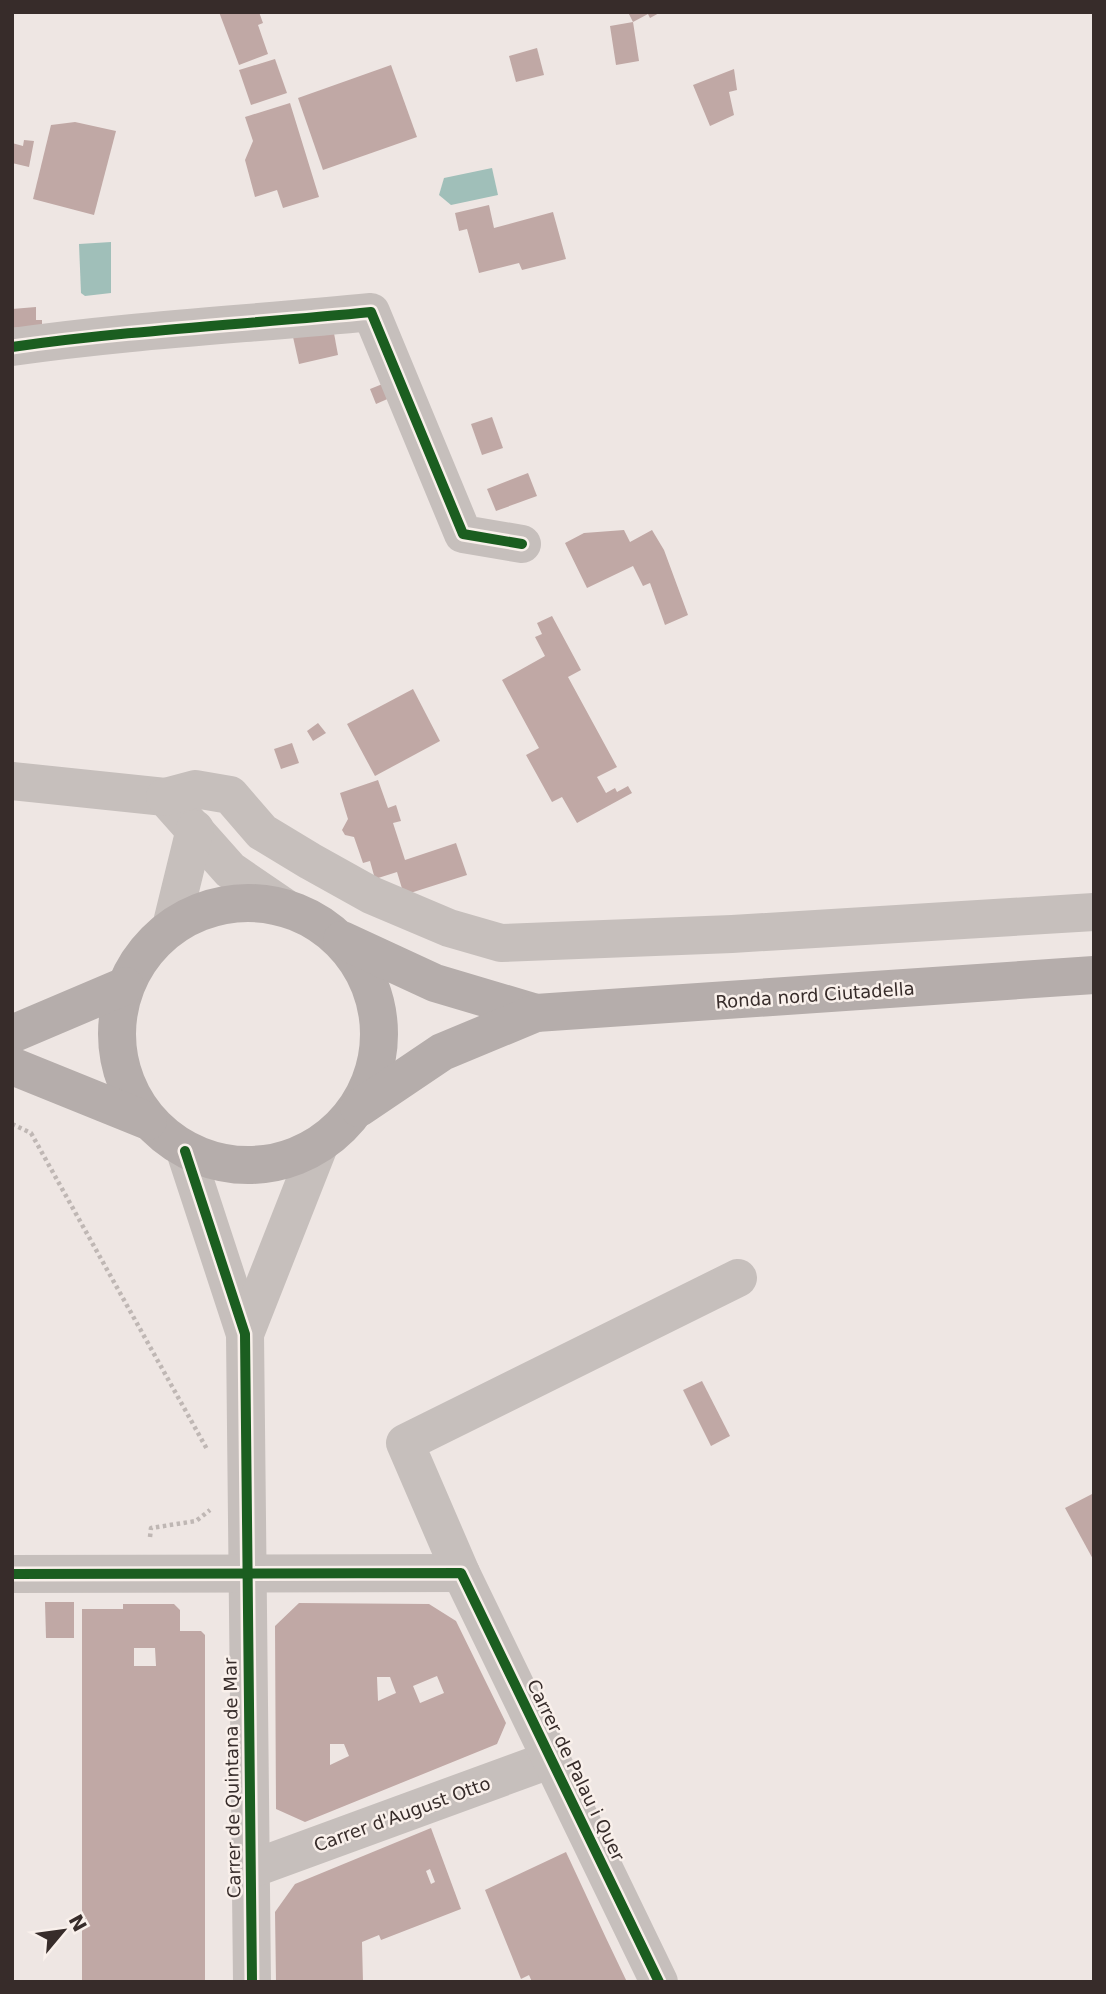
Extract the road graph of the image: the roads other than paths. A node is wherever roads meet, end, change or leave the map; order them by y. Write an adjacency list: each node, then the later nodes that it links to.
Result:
1 (12, 347): 2 (street)
2 (522, 544)
3 (12, 781): 4 (street)
4 (165, 797): 5 (street); 7 (street)
5 (195, 829): 6 (street); 8 (street)
6 (284, 907): 8 (main road); 9 (main road, Ronda nord Ciutadella)
7 (1094, 912)
8 (171, 927): 11 (main road)
9 (336, 937): 12 (main road, Ronda nord Ciutadella); 15 (main road)
10 (1094, 975): 12 (main road, Ronda nord Ciutadella)
11 (125, 986): 13 (main road); 16 (main road)
12 (536, 1013): 15 (main road, Ronda nord Ciutadella)
13 (12, 1034)
14 (12, 1066): 16 (main road)
15 (358, 1108): 17 (main road)
16 (148, 1121): 18 (main road)
17 (319, 1146): 18 (main road); 20 (street)
18 (185, 1151): 20 (street)
19 (738, 1278): 22 (street, Carrer de Palau i Quer)
20 (244, 1334): 21 (street, Carrer de Quintana de Mar)
21 (245, 1573): 22 (street); 23 (street); 25 (street, Carrer de Quintana de Mar)
22 (461, 1573): 24 (street, Carrer de Palau i Quer)
23 (12, 1574)
24 (552, 1759): 25 (street, Carrer d'August Otto); 27 (street, Carrer de Palau i Quer)
25 (252, 1869): 26 (street, Carrer de Quintana de Mar)
26 (252, 1982)
27 (659, 1982)

